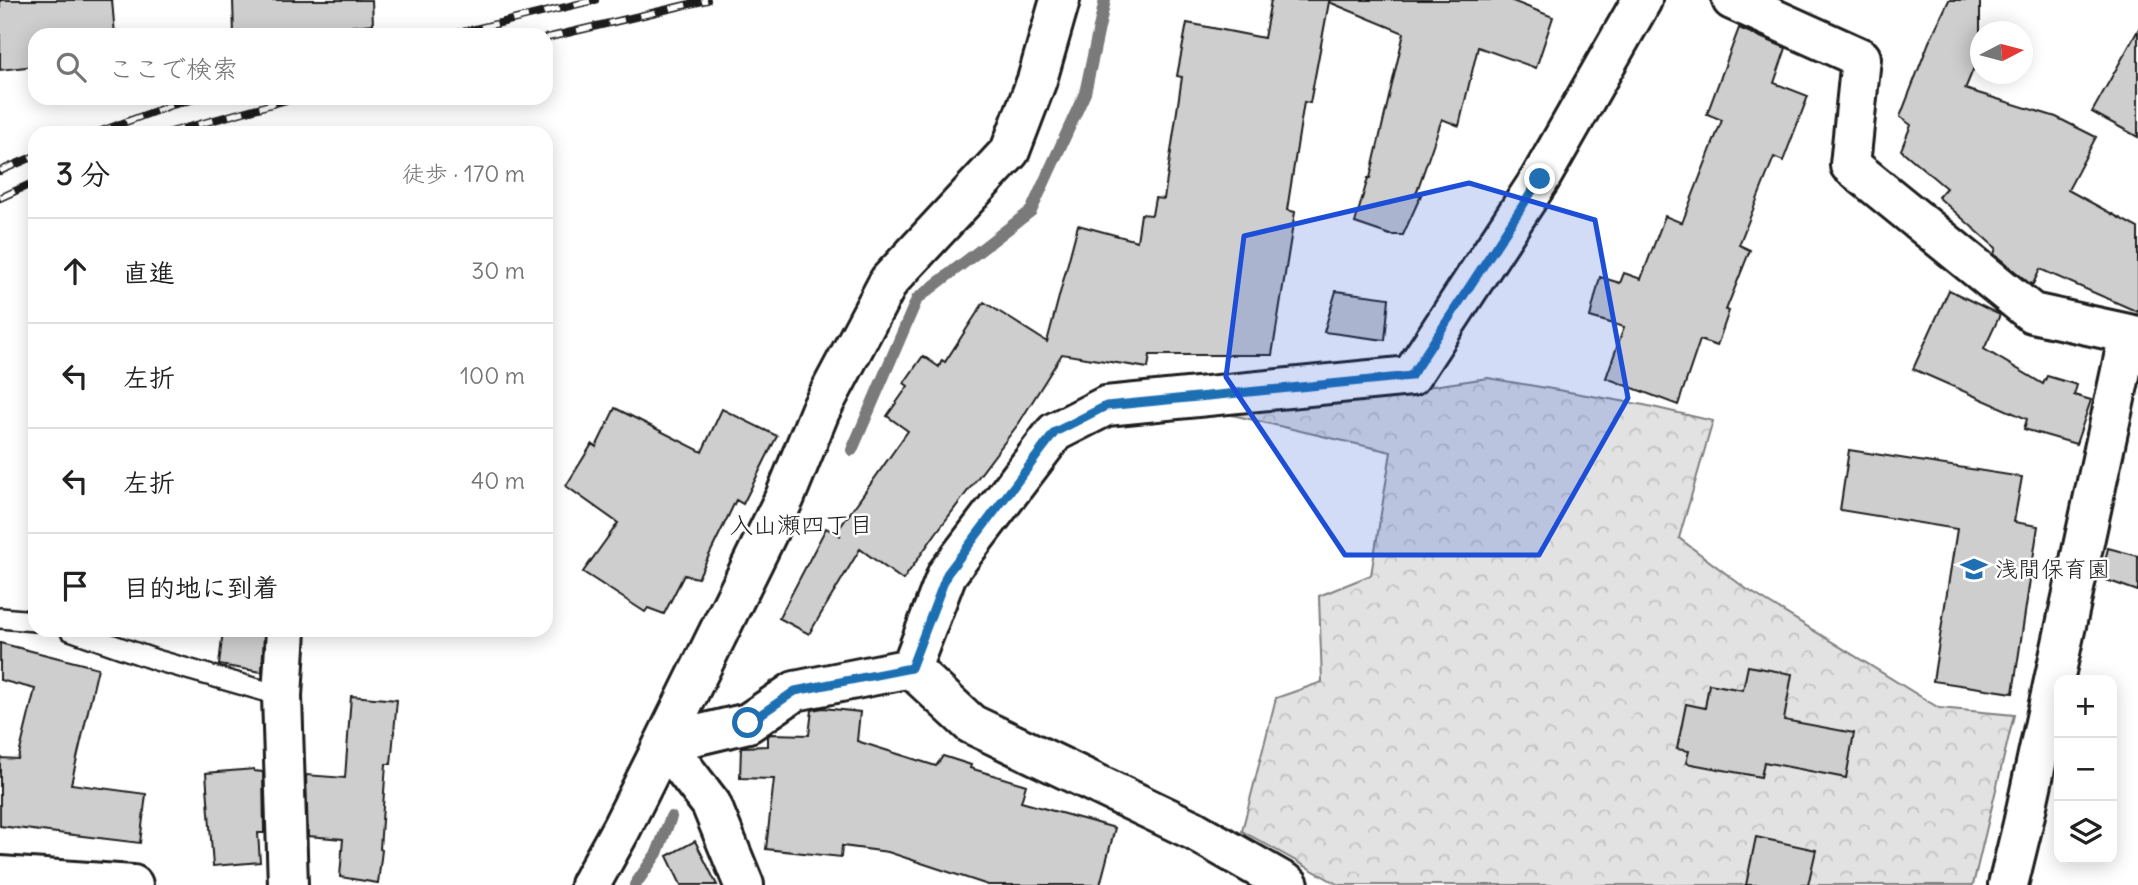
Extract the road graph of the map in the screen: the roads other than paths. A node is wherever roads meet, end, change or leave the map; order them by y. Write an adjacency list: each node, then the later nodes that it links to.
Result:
1 (1060, 0): 11 (street)
2 (1642, 0): 9 (street)
3 (1732, 0): 4 (street)
4 (2134, 335): 18 (street)
5 (0, 618): 6 (lane)
6 (28, 620)
7 (89, 637): 10 (lane)
8 (286, 637): 10 (street)
9 (911, 668): 11 (street); 17 (street)
10 (282, 696): 14 (street)
11 (664, 743): 15 (street); 16 (street)
12 (0, 876): 13 (street)
13 (133, 885)
14 (288, 885)
15 (590, 885)
16 (744, 885)
17 (1289, 885)
18 (2008, 885)

